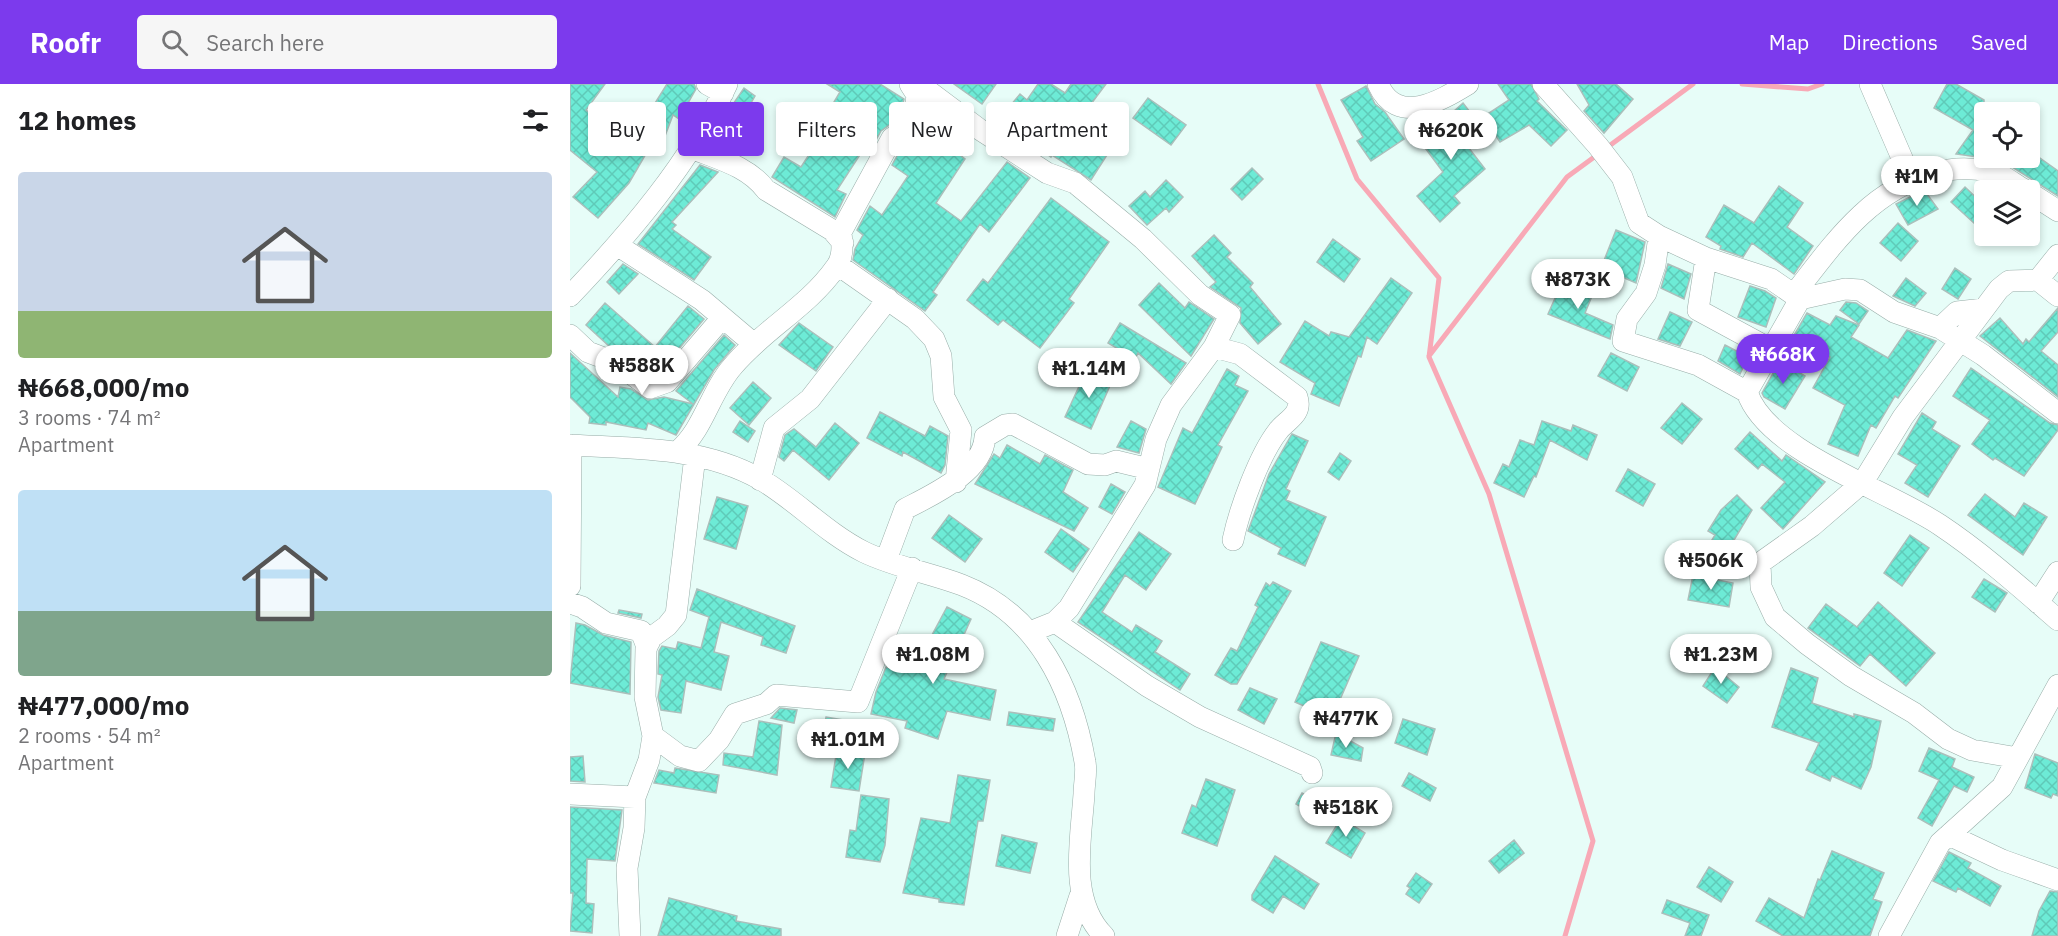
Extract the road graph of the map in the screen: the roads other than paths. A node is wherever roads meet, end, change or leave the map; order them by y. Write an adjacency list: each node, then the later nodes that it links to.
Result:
1 (910, 84): 16 (street)
2 (919, 84): 32 (street)
3 (1378, 84): 4 (street)
4 (1468, 84)
5 (1543, 84): 15 (street)
6 (1870, 84): 11 (street)
7 (719, 87): 8 (street)
8 (712, 102)
9 (685, 156): 17 (street)
10 (711, 156): 16 (street)
11 (1911, 179): 12 (street); 23 (street)
12 (2009, 180)
13 (2040, 199): 14 (street)
14 (2058, 211)
15 (1659, 236): 19 (street); 34 (street)
16 (843, 243): 20 (street)
17 (617, 245): 22 (street); 27 (street)
18 (2058, 255): 21 (street)
19 (1707, 258): 23 (street); 33 (street)
20 (838, 265): 25 (street); 31 (street)
21 (2038, 280): 24 (street); 26 (street)
22 (570, 296)
23 (1798, 296): 28 (street); 33 (street)
24 (2058, 296)
25 (888, 299): 39 (street); 40 (street)
26 (1984, 309): 28 (street); 30 (street)
27 (722, 318): 29 (street); 31 (street)
28 (1940, 328): 30 (street)
29 (570, 335)
30 (1959, 340): 35 (street); 41 (street)
31 (754, 344): 37 (street)
32 (1214, 347): 38 (street); 42 (street)
33 (1770, 349): 34 (street)
34 (1747, 392): 41 (street)
35 (2058, 412)
36 (571, 445): 37 (street); 46 (street)
37 (687, 453): 39 (street); 52 (street)
38 (1149, 469): 40 (street); 50 (street)
39 (760, 480): 43 (street)
40 (956, 482): 43 (street)
41 (1863, 482): 48 (street); 55 (street)
42 (1233, 540)
43 (886, 560): 44 (street)
44 (912, 568): 51 (street); 54 (street)
45 (2058, 572): 48 (street)
46 (570, 586)
47 (570, 603): 52 (street)
48 (2038, 603): 49 (street)
49 (2058, 620)
50 (1055, 622): 51 (street); 56 (street)
51 (1030, 632): 61 (street)
52 (647, 647): 54 (street)
53 (2058, 685): 55 (street)
54 (653, 736): 58 (street)
55 (2019, 758): 59 (street)
56 (1312, 773)
57 (570, 794): 58 (street)
58 (635, 797): 62 (street)
59 (1949, 835): 60 (street); 65 (street)
60 (2058, 880)
61 (1080, 896): 63 (street); 64 (street)
62 (630, 936)
63 (1067, 936)
64 (1104, 936)
65 (1888, 936)

